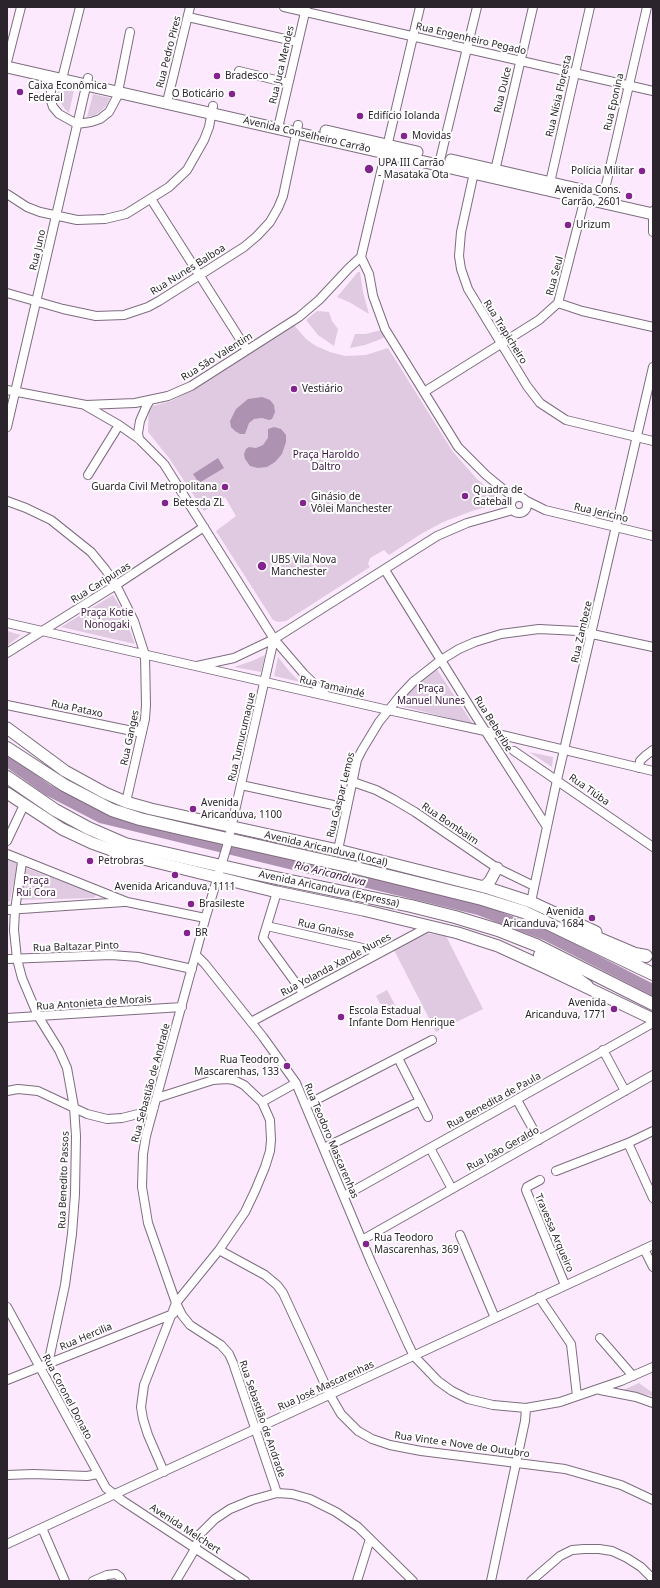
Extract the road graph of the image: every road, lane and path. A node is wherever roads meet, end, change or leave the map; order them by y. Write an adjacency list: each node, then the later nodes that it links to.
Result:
1 (21, 7): 17 (street)
2 (80, 7): 20 (street)
3 (190, 7): 11 (street, Rua Pedro Pires)
4 (284, 7): 10 (street, Rua Engenheiro Pegado)
5 (420, 7): 13 (street)
6 (477, 7): 15 (street)
7 (533, 7): 16 (street, Rua Dulce)
8 (590, 7): 19 (street, Rua Nísia Floresta)
9 (647, 7): 23 (street, Rua Eponina)
10 (306, 9): 13 (street, Rua Engenheiro Pegado); 14 (street, Rua Juca Mendes)
11 (188, 17): 14 (street); 26 (street, Rua Pedro Pires)
12 (130, 32): 24 (street)
13 (413, 37): 15 (street, Rua Engenheiro Pegado); 31 (street)
14 (298, 42): 22 (street, Rua Juca Mendes)
15 (467, 49): 16 (street, Rua Engenheiro Pegado); 32 (street)
16 (520, 61): 19 (street, Rua Engenheiro Pegado); 34 (street, Rua Dulce)
17 (7, 62): 20 (main road, Avenida Conselheiro Carrão)
18 (239, 71): 22 (street)
19 (575, 73): 23 (street, Rua Engenheiro Pegado); 35 (street, Rua Nísia Floresta)
20 (60, 76): 21 (main road, Avenida Conselheiro Carrão); 28 (street)
21 (88, 81): 24 (main road, Avenida Conselheiro Carrão); 28 (street, Rua Juno)
22 (288, 83): 29 (street, Rua Juca Mendes)
23 (628, 85): 25 (street, Rua Engenheiro Pegado); 38 (street, Rua Eponina)
24 (119, 88): 26 (main road, Avenida Conselheiro Carrão); 28 (street)
25 (653, 91)
26 (167, 99): 27 (main road, Avenida Conselheiro Carrão)
27 (212, 109): 29 (main road, Avenida Conselheiro Carrão); 39 (street)
28 (77, 124): 42 (street, Rua Juno)
29 (279, 124): 30 (main road, Avenida Conselheiro Carrão)
30 (297, 129): 31 (main road, Avenida Conselheiro Carrão); 45 (street, Rua Nunes Balboa)
31 (387, 149): 32 (main road, Avenida Conselheiro Carrão); 44 (street)
32 (440, 161): 33 (main road, Avenida Conselheiro Carrão)
33 (474, 169): 34 (main road, Avenida Conselheiro Carrão); 50 (street, Rua Trapicheiro)
34 (494, 174): 35 (main road, Avenida Conselheiro Carrão)
35 (549, 186): 37 (main road, Avenida Conselheiro Carrão)
36 (7, 194): 42 (street)
37 (586, 194): 38 (main road, Avenida Conselheiro Carrão); 48 (street, Rua Seul)
38 (603, 198): 40 (main road, Avenida Conselheiro Carrão); 41 (main road, Avenida Conselheiro Carrão)
39 (151, 199): 42 (street); 45 (street)
40 (653, 206)
41 (653, 213): 43 (street)
42 (56, 216): 47 (street, Rua Juno)
43 (653, 232)
44 (362, 257): 51 (street, Rua São Valentim); 54 (street)
45 (199, 274): 47 (street, Rua Nunes Balboa); 51 (street)
46 (7, 293): 47 (street, Rua Nunes Balboa)
47 (36, 302): 53 (street, Rua Juno)
48 (558, 303): 49 (street); 50 (street, Rua Seul)
49 (653, 327)
50 (500, 343): 54 (street, Rua Seul); 61 (street, Rua Trapicheiro)
51 (247, 350): 55 (street, Rua São Valentim)
52 (653, 367): 61 (street, Rua Zambeze)
53 (11, 391): 56 (street, Rua São Valentim); 60 (street, Rua Juno)
54 (424, 392): 65 (street)
55 (150, 400): 57 (street, Rua São Valentim); 62 (street)
56 (86, 405): 57 (street, Rua São Valentim); 58 (street)
57 (110, 405): 58 (street)
58 (109, 420): 59 (street)
59 (119, 425): 62 (street); 64 (street)
60 (7, 427)
61 (637, 436): 63 (street, Rua Trapicheiro); 72 (street, Rua Zambeze)
62 (139, 439): 71 (street)
63 (653, 441)
64 (88, 475)
65 (514, 498): 67 (street); 68 (street)
66 (7, 501): 75 (street, Rua Ganges)
67 (527, 501): 69 (street, Rua Jericino); 70 (street)
68 (512, 510): 70 (street); 74 (street)
69 (545, 510): 70 (street, Rua Jericino); 72 (street, Rua Jericino)
70 (525, 511)
71 (204, 527): 75 (street, Rua Caripunas); 79 (street)
72 (615, 527): 73 (street, Rua Jericino); 78 (street, Rua Zambeze)
73 (653, 536)
74 (385, 570): 79 (street); 83 (street, Rua Beberibe)
75 (116, 585): 77 (street, Rua Caripunas); 82 (street, Rua Ganges)
76 (7, 623): 77 (street, Rua Tamaindé)
77 (42, 631): 81 (street, Rua Caripunas); 82 (street, Rua Tamaindé)
78 (592, 634): 80 (street, Rua Gaspar Lemos); 83 (street, Rua Gaspar Lemos); 94 (street, Rua Zambeze)
79 (274, 640): 84 (street); 85 (street, Rua Tumucumaque); 86 (street)
80 (653, 647)
81 (7, 653)
82 (145, 655): 84 (street, Rua Tamaindé); 91 (street, Rua Ganges)
83 (441, 660): 88 (street, Rua Gaspar Lemos); 90 (street, Rua Beberibe)
84 (194, 666): 85 (street, Rua Tamaindé)
85 (265, 682): 86 (street, Rua Tamaindé); 103 (street, Rua Tumucumaque)
86 (328, 697): 88 (street, Rua Tamaindé)
87 (7, 705): 91 (street, Rua Pataxo)
88 (388, 710): 90 (street, Rua Tamaindé); 102 (street, Rua Gaspar Lemos)
89 (7, 728): 105 (main road, Avenida Aricanduva (Local))
90 (485, 731): 94 (street, Rua Tamaindé); 109 (street, Rua Beberibe)
91 (142, 733): 105 (street, Rua Ganges)
92 (7, 740): 100 (highway)
93 (7, 748): 100 (highway)
94 (565, 750): 97 (street, Rua Tamaindé); 101 (street, Rua Zambeze)
95 (653, 750): 97 (street)
96 (514, 752): 101 (street, Rua Tiúba)
97 (639, 768): 98 (street, Rua Tamaindé)
98 (653, 771)
99 (7, 777): 116 (highway, Avenida Aricanduva (Expressa))
100 (54, 779): 111 (highway)
101 (557, 780): 109 (street, Rua Zambeze); 112 (street, Rua Tiúba)
102 (353, 782): 107 (street, Rua Gaspar Lemos); 117 (street, Rua Bombaim)
103 (241, 785): 107 (street); 108 (street, Rua Tumucumaque)
104 (7, 793): 106 (main road)
105 (126, 802): 108 (main road, Avenida Aricanduva (Local))
106 (24, 805): 110 (street); 118 (main road)
107 (347, 808): 113 (street, Rua Gaspar Lemos)
108 (232, 827): 111 (street, Rua Tumucumaque); 113 (main road, Avenida Aricanduva (Local))
109 (547, 827): 119 (street, Rua Zambeze)
110 (7, 842)
111 (228, 843): 116 (street, Rua Sebastião de Andrade); 125 (highway)
112 (653, 847)
113 (338, 850): 120 (main road, Avenida Aricanduva (Local))
114 (7, 854): 115 (street)
115 (22, 862): 122 (street); 124 (street, Rua Benedito Passos)
116 (222, 863): 118 (street, Rua Sebastião de Andrade); 126 (highway, Avenida Aricanduva (Expressa))
117 (497, 868): 119 (street, Rua Bombaim); 120 (main road)
118 (218, 878): 121 (main road); 127 (street, Rua Sebastião de Andrade)
119 (534, 886): 123 (street, Rua Zambeze)
120 (484, 887): 123 (main road, Avenida Aricanduva (Local))
121 (276, 892): 128 (street); 129 (main road)
122 (127, 902): 124 (street); 127 (street)
123 (531, 902): 132 (main road, Avenida Aricanduva (Local))
124 (11, 910): 133 (street, Rua Benedito Passos)
125 (524, 912): 132 (highway); 136 (highway)
126 (456, 917): 137 (highway); 139 (highway, Avenida Aricanduva (Expressa))
127 (205, 918): 131 (street, Rua Sebastião de Andrade)
128 (267, 926): 130 (street, Rua Gnaisse); 138 (street)
129 (430, 926): 130 (street, Rua Yolanda Xande Nunes); 137 (main road)
130 (380, 952): 138 (street, Rua Yolanda Xande Nunes)
131 (196, 955): 135 (street, Rua Sebastião de Andrade); 144 (street, Rua Teodoro Mascarenhas)
132 (649, 958)
133 (18, 959): 134 (street, Rua Baltazar Pinto); 135 (street, Rua Baltazar Pinto); 141 (street, Rua Benedito Passos)
134 (7, 960)
135 (192, 969): 140 (street, Rua Sebastião de Andrade)
136 (653, 974)
137 (587, 986): 143 (main road)
138 (303, 993): 144 (street, Rua Yolanda Xande Nunes)
139 (653, 1004)
140 (182, 1007): 141 (street, Rua Antonieta de Morais); 153 (street, Rua Sebastião de Andrade)
141 (38, 1016): 142 (street, Rua Antonieta de Morais); 158 (street, Rua Benedito Passos)
142 (7, 1018)
143 (653, 1019)
144 (251, 1022): 150 (street, Rua Teodoro Mascarenhas)
145 (653, 1023): 147 (street, Rua Benedita de Paula)
146 (432, 1040): 148 (street)
147 (604, 1050): 152 (street); 154 (street, Rua Benedita de Paula)
148 (398, 1058): 155 (street); 157 (street)
149 (653, 1075): 152 (street, Rua João Geraldo)
150 (296, 1083): 156 (street); 157 (street, Rua Teodoro Mascarenhas)
151 (7, 1091): 158 (street)
152 (625, 1091): 162 (street, Rua João Geraldo)
153 (157, 1098): 156 (street); 159 (street, Rua Sebastião de Andrade)
154 (517, 1100): 162 (street); 165 (street, Rua Benedita de Paula)
155 (420, 1101): 160 (street); 164 (street)
156 (262, 1102): 175 (street)
157 (306, 1105): 164 (street, Rua Teodoro Mascarenhas)
158 (74, 1107): 159 (street); 185 (street, Rua Benedito Passos)
159 (154, 1107): 179 (street, Rua Sebastião de Andrade)
160 (428, 1117)
161 (653, 1131): 163 (street)
162 (539, 1140): 168 (street, Rua João Geraldo)
163 (628, 1143): 166 (street); 170 (street)
164 (324, 1148): 169 (street, Rua Teodoro Mascarenhas)
165 (430, 1148): 168 (street); 169 (street, Rua Benedita de Paula)
166 (556, 1171)
167 (540, 1180): 177 (street, Travessa Arqueiro)
168 (452, 1189): 172 (street, Rua João Geraldo)
169 (344, 1196): 172 (street, Rua Teodoro Mascarenhas)
170 (653, 1198)
171 (460, 1236): 182 (street)
172 (362, 1240): 184 (street, Rua Teodoro Mascarenhas)
173 (653, 1245): 174 (street, Rua José Mascarenhas)
174 (644, 1249): 176 (street); 177 (street, Rua José Mascarenhas)
175 (219, 1250): 179 (street); 190 (street, Rua Vinte e Nove de Outubro)
176 (653, 1267)
177 (565, 1285): 178 (street, Rua José Mascarenhas)
178 (539, 1297): 182 (street, Rua José Mascarenhas); 191 (street)
179 (176, 1303): 181 (street); 194 (street, Rua Sebastião de Andrade)
180 (7, 1307): 185 (street, Rua Coronel Donato)
181 (173, 1314): 185 (street, Rua Hercilia); 196 (street)
182 (495, 1318): 184 (street, Rua José Mascarenhas)
183 (600, 1338): 187 (street)
184 (414, 1356): 190 (street, Rua José Mascarenhas); 193 (street, Rua Teodoro Mascarenhas)
185 (44, 1366): 188 (street, Rua Hercilia); 197 (street, Rua Coronel Donato)
186 (653, 1367): 187 (street, Rua Teodoro Mascarenhas)
187 (633, 1376): 189 (street, Rua Teodoro Mascarenhas)
188 (7, 1380)
189 (597, 1390): 191 (street, Rua Teodoro Mascarenhas); 192 (street)
190 (330, 1395): 194 (street, Rua José Mascarenhas); 195 (street, Rua Vinte e Nove de Outubro)
191 (577, 1396): 193 (street, Rua Teodoro Mascarenhas)
192 (653, 1403)
193 (526, 1408): 195 (street)
194 (256, 1430): 196 (street, Rua José Mascarenhas); 199 (street, Rua Sebastião de Andrade)
195 (516, 1463): 201 (street, Rua Vinte e Nove de Outubro); 215 (street)
196 (164, 1472): 200 (street, Rua José Mascarenhas)
197 (98, 1474): 198 (street); 200 (street, Rua Coronel Donato)
198 (7, 1475)
199 (277, 1493): 203 (street); 205 (street)
200 (114, 1495): 202 (street, Rua José Mascarenhas); 205 (street, Avenida Melchert)
201 (653, 1500)
202 (42, 1528): 204 (street, Rua José Mascarenhas); 208 (street)
203 (370, 1539): 213 (street); 214 (street)
204 (7, 1544)
205 (196, 1548): 211 (street); 212 (street, Avenida Melchert)
206 (653, 1579): 207 (street)
207 (534, 1580)
208 (65, 1581)
209 (93, 1581): 210 (street)
210 (122, 1581)
211 (176, 1581)
212 (244, 1581)
213 (357, 1581)
214 (413, 1581)
215 (491, 1581)

